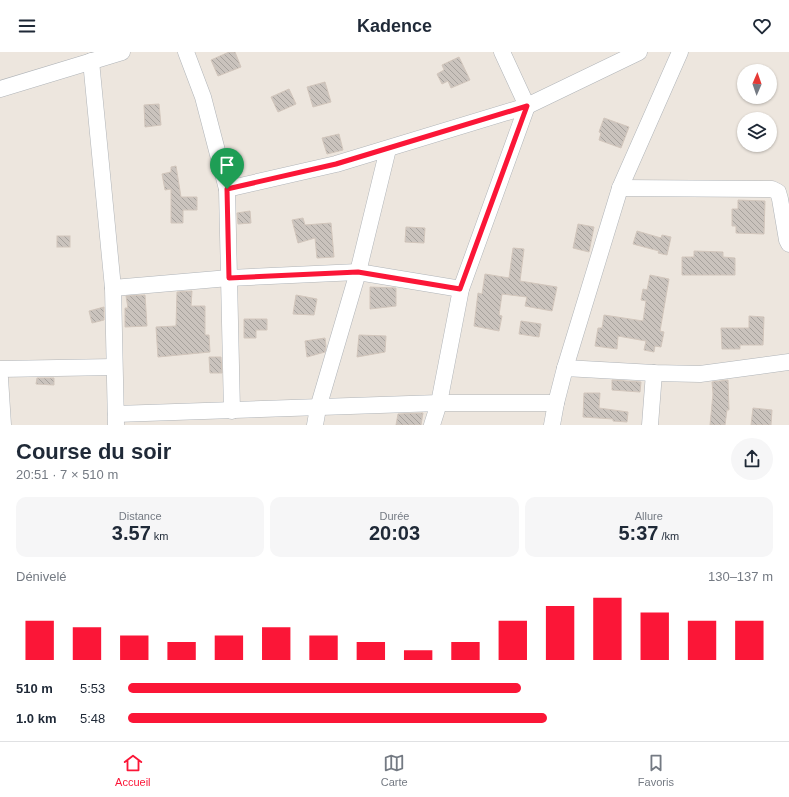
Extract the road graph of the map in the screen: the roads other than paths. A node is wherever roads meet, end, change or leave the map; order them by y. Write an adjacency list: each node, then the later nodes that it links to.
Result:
1 (122, 52): 6 (street)
2 (186, 52): 11 (street)
3 (502, 52): 8 (street)
4 (639, 52): 8 (street)
5 (680, 52): 10 (street)
6 (91, 61): 7 (street); 15 (street)
7 (0, 89)
8 (527, 106): 9 (street); 16 (street)
9 (388, 149): 11 (street); 13 (street)
10 (620, 188): 12 (street); 19 (street)
11 (227, 189): 14 (street)
12 (789, 244)
13 (358, 272): 14 (street); 16 (street); 25 (street)
14 (229, 278): 15 (street); 26 (street)
15 (113, 288): 18 (street)
16 (460, 289): 23 (street)
17 (789, 362): 21 (street)
18 (114, 367): 20 (street); 27 (street)
19 (565, 368): 21 (street); 24 (street)
20 (0, 369)
21 (654, 373): 32 (street)
22 (0, 378): 28 (street)
23 (438, 403): 24 (street); 25 (street); 30 (street)
24 (556, 403): 31 (street)
25 (318, 408): 26 (street); 29 (street)
26 (232, 411): 27 (street)
27 (116, 420)
28 (3, 425)
29 (315, 425)
30 (432, 425)
31 (552, 425)
32 (650, 425)

